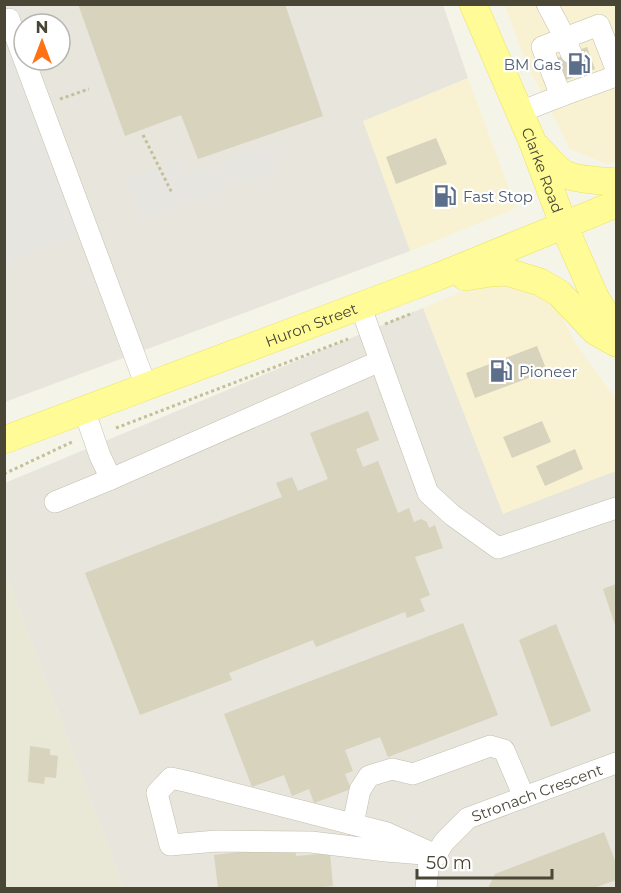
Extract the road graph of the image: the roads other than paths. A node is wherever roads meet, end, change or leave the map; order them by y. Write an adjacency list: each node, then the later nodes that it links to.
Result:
1 (473, 4): 8 (main road, Clarke Road)
2 (547, 4): 4 (street)
3 (4, 21): 18 (street)
4 (568, 46): 5 (street); 7 (street)
5 (616, 69)
6 (616, 76): 7 (street)
7 (561, 96): 8 (street)
8 (520, 112): 9 (main road, Clarke Road)
9 (533, 143): 10 (main road); 12 (main road, Clarke Road)
10 (616, 182)
11 (616, 204): 12 (main road, Huron Street)
12 (564, 226): 13 (main road, Huron Street); 15 (main road, Clarke Road)
13 (437, 277): 14 (main road, Huron Street); 16 (main road)
14 (360, 305): 17 (street); 18 (main road, Huron Street)
15 (616, 332)
16 (616, 344)
17 (380, 361): 21 (street); 23 (street)
18 (146, 386): 19 (main road, Huron Street)
19 (84, 410): 20 (main road, Huron Street); 21 (street)
20 (4, 440)
21 (111, 479): 22 (street)
22 (54, 502)
23 (616, 508)
24 (616, 763): 25 (street, Stronach Crescent)
25 (524, 797): 26 (street); 27 (street, Stronach Crescent)
26 (352, 824): 27 (street); 27 (street)
27 (436, 855): 28 (street, Stronach Crescent)
28 (426, 888)

